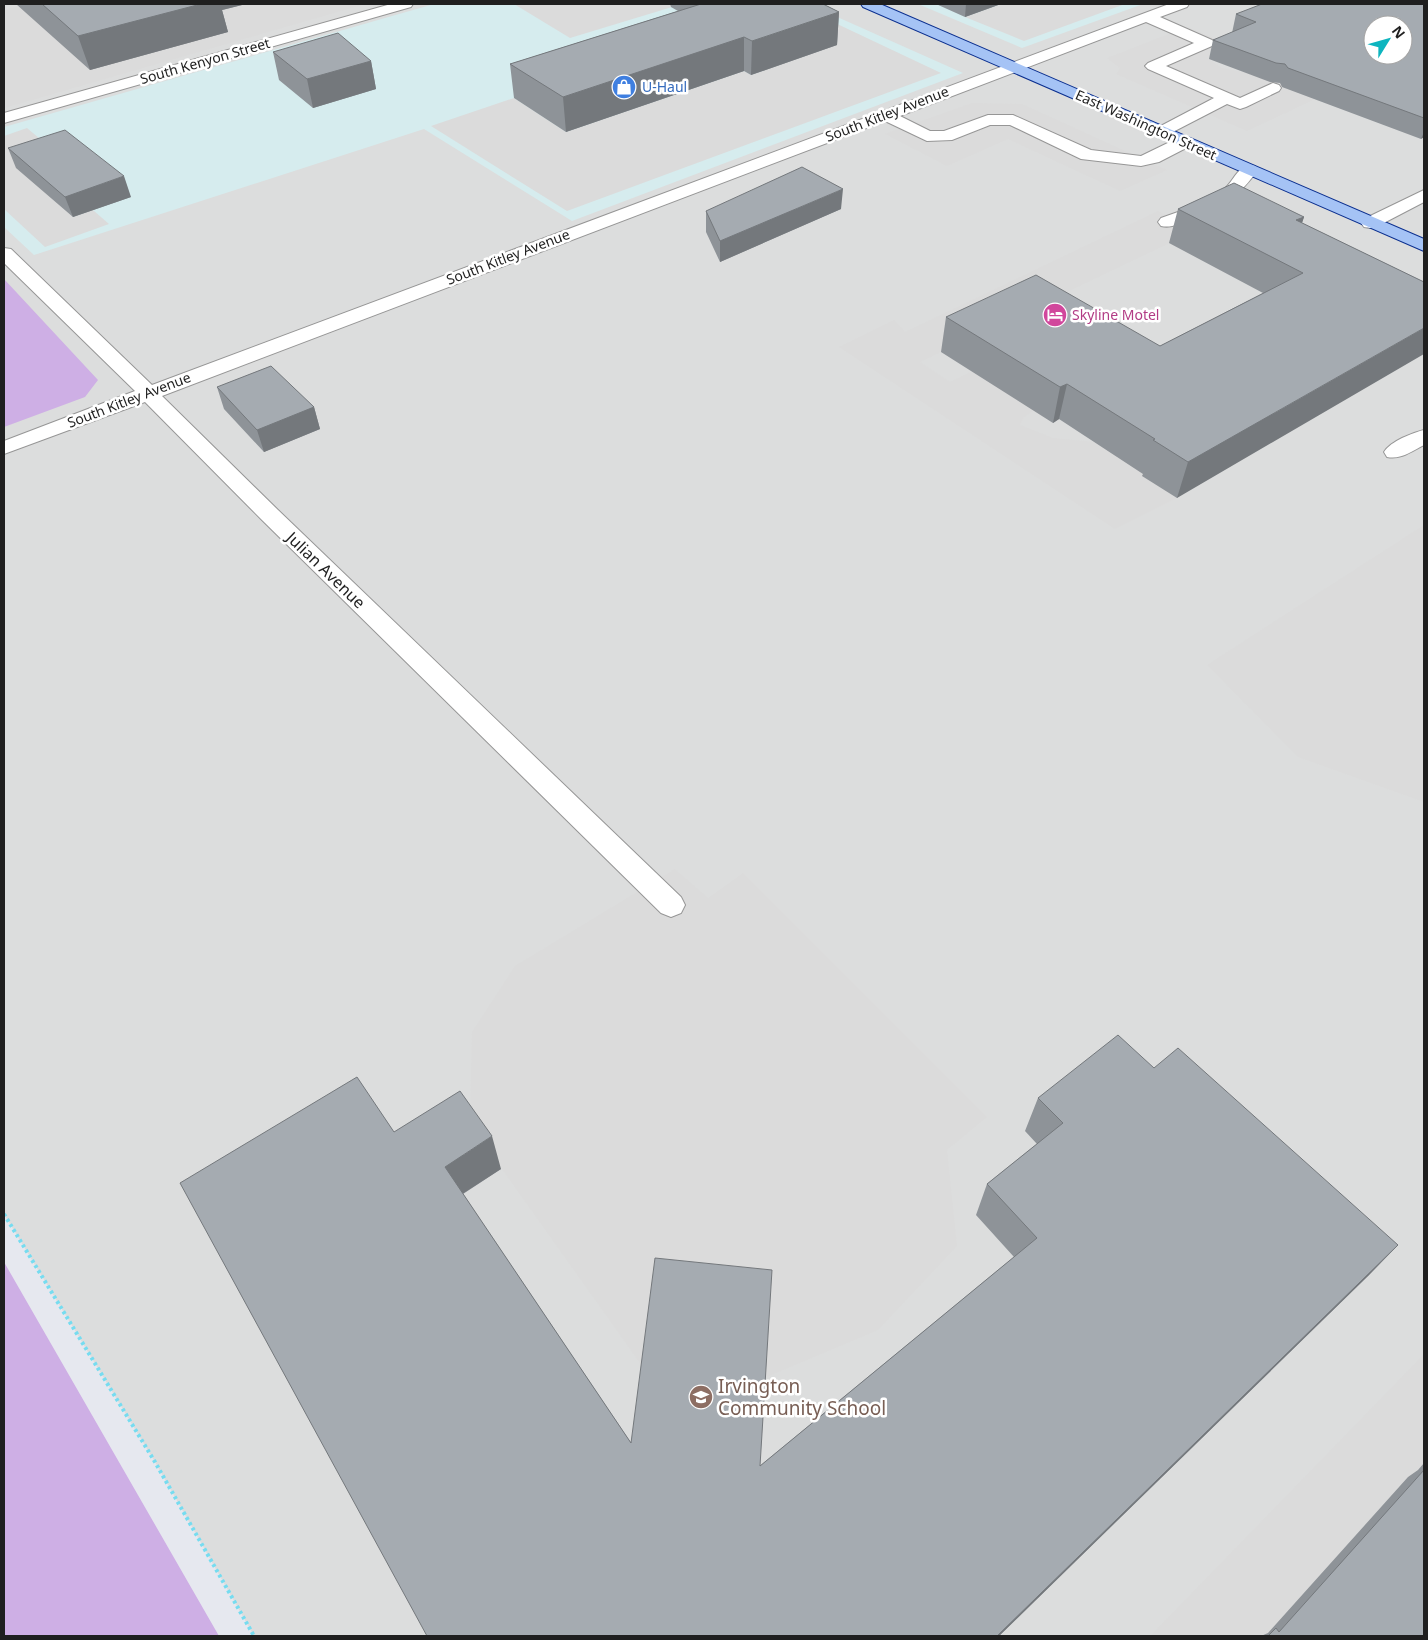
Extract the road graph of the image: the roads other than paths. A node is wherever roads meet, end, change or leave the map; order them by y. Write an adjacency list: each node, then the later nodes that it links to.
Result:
1 (406, 4): 9 (street, South Kenyon Street)
2 (868, 4): 5 (main road, East Washington Street)
3 (1169, 5): 4 (street, South Kitley Avenue)
4 (1146, 17): 5 (street, South Kitley Avenue); 7 (street)
5 (1012, 67): 8 (street, South Kitley Avenue); 10 (main road, East Washington Street)
6 (1273, 88): 7 (street)
7 (1227, 98): 10 (street)
8 (885, 115): 11 (street); 18 (street, South Kitley Avenue)
9 (4, 118)
10 (1161, 132): 11 (main road, East Washington Street)
11 (1184, 142): 12 (main road, East Washington Street)
12 (1250, 170): 14 (street); 15 (main road, East Washington Street)
13 (1424, 195): 15 (street)
14 (1206, 205)
15 (1370, 222): 16 (main road, East Washington Street)
16 (1424, 246)
17 (4, 253): 18 (street, Julian Avenue)
18 (148, 394): 20 (street, South Kitley Avenue); 22 (street, Julian Avenue)
19 (1424, 436): 21 (street)
20 (4, 448)
21 (1395, 452)
22 (671, 905)

